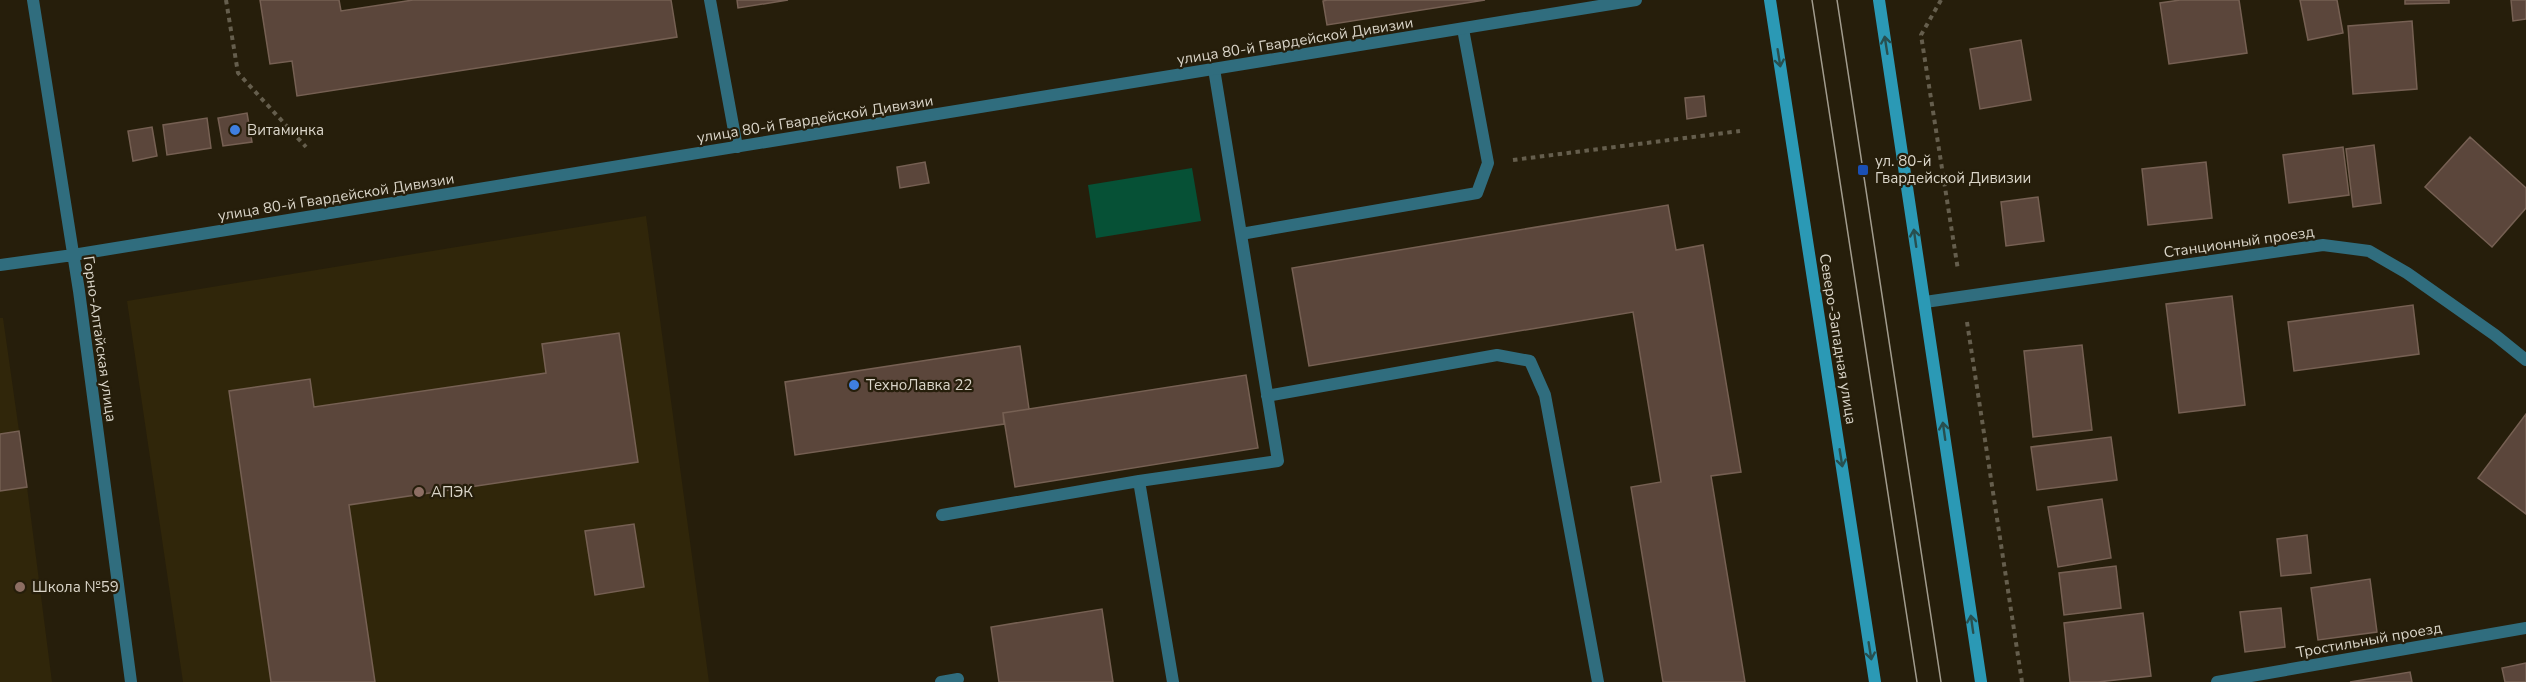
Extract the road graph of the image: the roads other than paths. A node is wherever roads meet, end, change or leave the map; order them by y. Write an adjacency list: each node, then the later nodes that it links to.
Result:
1 (33, 0): 10 (street, Горно-Алтайская улица)
2 (710, 0): 8 (street)
3 (1635, 0): 6 (street, улица 80-й Гвардейской Дивизии)
4 (1770, 0): 23 (main road, Северо-Западная улица, one-way to 23)
5 (1879, 0): 12 (main road, one-way to 5)
6 (1463, 29): 7 (street, улица 80-й Гвардейской Дивизии); 9 (street)
7 (1214, 69): 8 (street, улица 80-й Гвардейской Дивизии); 9 (street)
8 (737, 147): 10 (street, улица 80-й Гвардейской Дивизии)
9 (1241, 234): 14 (street)
10 (73, 255): 11 (street, улица 80-й Гвардейской Дивизии); 19 (street, Горно-Алтайская улица)
11 (0, 265)
12 (1925, 302): 13 (street, Станционный проезд); 24 (main road, one-way to 12)
13 (2526, 360)
14 (1268, 396): 15 (street); 22 (street)
15 (1139, 481): 16 (street); 21 (street)
16 (942, 515)
17 (2526, 628): 25 (street, Тростильный проезд)
18 (958, 679): 20 (street)
19 (131, 682)
20 (941, 682)
21 (1173, 682)
22 (1598, 682)
23 (1875, 682)
24 (1981, 682)
25 (2217, 682)

